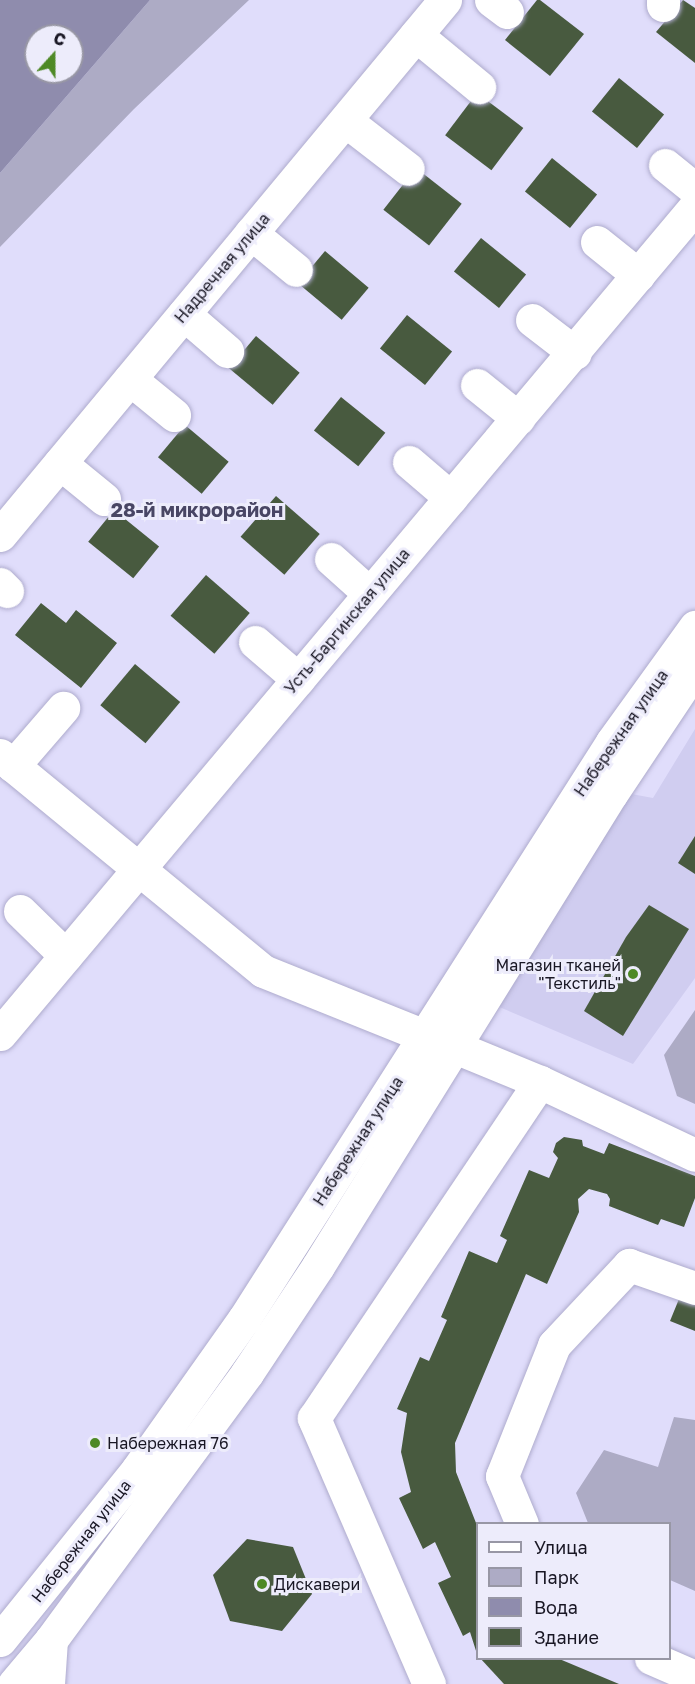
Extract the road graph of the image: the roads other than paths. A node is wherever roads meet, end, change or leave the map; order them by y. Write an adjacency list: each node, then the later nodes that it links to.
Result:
1 (445, 0): 2 (street, Надречная улица)
2 (416, 35): 3 (street); 4 (street, Надречная улица)
3 (479, 87)
4 (346, 121): 6 (street); 9 (street, Надречная улица)
5 (665, 165): 7 (street)
6 (408, 169)
7 (695, 189)
8 (695, 207): 12 (street, Усть-Баргинская улица)
9 (251, 233): 11 (street); 13 (street, Надречная улица)
10 (597, 242): 12 (street)
11 (296, 270)
12 (638, 274): 16 (street, Усть-Баргинская улица)
13 (184, 314): 15 (street); 17 (street, Надречная улица)
14 (532, 320): 16 (street)
15 (227, 351)
16 (575, 352): 20 (street, Усть-Баргинская улица)
17 (130, 379): 19 (street); 22 (street, Надречная улица)
18 (477, 385): 20 (street)
19 (174, 415)
20 (518, 418): 23 (street, Усть-Баргинская улица)
21 (409, 462): 23 (street)
22 (60, 463): 24 (street); 25 (street, Надречная улица)
23 (451, 498): 27 (street, Усть-Баргинская улица)
24 (104, 499)
25 (0, 535)
26 (331, 559): 27 (street)
27 (370, 594): 31 (street, Усть-Баргинская улица)
28 (695, 627): 38 (street, Набережная улица)
29 (255, 642): 31 (street)
30 (695, 668): 38 (street, Набережная улица)
31 (298, 679): 34 (street, Усть-Баргинская улица)
32 (63, 708): 33 (street)
33 (7, 761): 34 (street)
34 (138, 870): 36 (street, Усть-Баргинская улица); 38 (street)
35 (20, 911): 36 (street)
36 (66, 956): 37 (street, Усть-Баргинская улица)
37 (0, 1034)
38 (440, 1042): 39 (street); 43 (street, Набережная улица); 44 (street, Набережная улица)
39 (540, 1082): 40 (street); 49 (street)
40 (695, 1155)
41 (695, 1288): 42 (street)
42 (521, 1522)
43 (0, 1640)
44 (51, 1641): 47 (street, Набережная улица); 48 (street)
45 (653, 1660): 46 (street)
46 (695, 1677)
47 (14, 1684)
48 (48, 1684)
49 (429, 1684)

